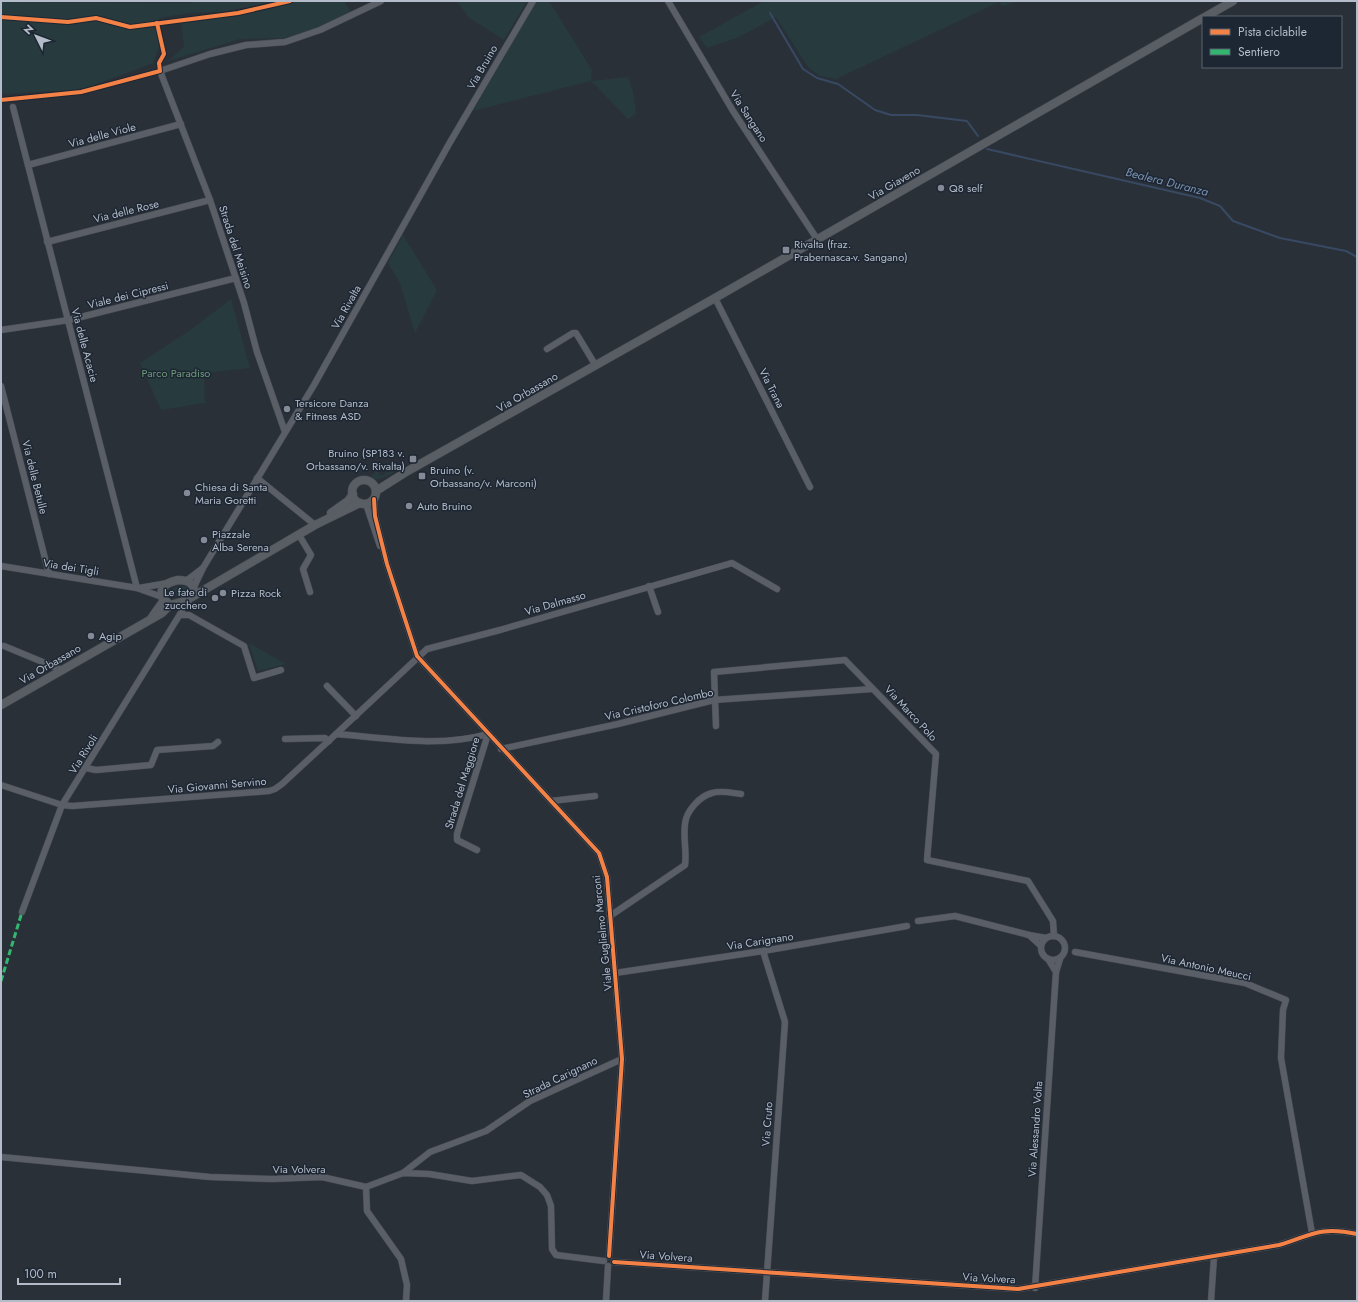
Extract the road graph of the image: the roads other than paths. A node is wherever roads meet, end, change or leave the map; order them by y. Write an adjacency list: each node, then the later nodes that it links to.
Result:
1 (381, 1): 8 (street, Strada del Meisino)
2 (533, 1): 9 (street, Via Bruino)
3 (668, 1): 12 (street, Via Sangano)
4 (1233, 1): 5 (main road, Via Giaveno)
5 (1207, 16)
6 (1202, 19): 12 (main road, Via Giaveno)
7 (13, 106): 10 (street, Via delle Acacie)
8 (181, 124): 10 (street, Via delle Viole); 11 (street, Strada del Meisino)
9 (449, 144): 21 (street, Via Rivalta)
10 (28, 165): 13 (street, Via delle Acacie)
11 (210, 200): 13 (street, Via delle Rose); 14 (street, Strada del Meisino)
12 (817, 239): 15 (main road, Via Giaveno)
13 (47, 242): 16 (street, Via delle Acacie)
14 (236, 278): 16 (street, Viale dei Cipressi); 21 (street, Strada del Meisino)
15 (715, 298): 19 (main road, Via Giaveno); 23 (street, Via Trana)
16 (69, 320): 17 (street, Viale dei Cipressi); 38 (street, Via delle Acacie)
17 (1, 330)
18 (547, 349): 19 (street)
19 (596, 366): 24 (main road, Via Orbassano)
20 (1, 386): 32 (street, Via delle Betulle)
21 (285, 432): 22 (street, Via Rivalta)
22 (257, 478): 27 (street); 31 (street, Via Rivalta)
23 (810, 487)
24 (374, 492): 25 (main road, Via Orbassano); 26 (main road, Via Orbassano); 29 (street, Viale Guglielmo Marconi)
25 (353, 494): 26 (main road); 27 (main road, Via Orbassano)
26 (363, 503): 27 (main road, Via Orbassano); 29 (street, Viale Guglielmo Marconi)
27 (315, 525): 28 (main road, Via Orbassano)
28 (299, 535): 33 (main road, Via Orbassano); 40 (street)
29 (388, 564): 47 (street, Viale Guglielmo Marconi)
30 (1, 566): 32 (street, Via dei Tigli)
31 (203, 568): 34 (street, Via Rivalta); 37 (street, Via Rivalta)
32 (49, 574): 38 (street, Via dei Tigli)
33 (225, 576): 37 (main road, Via Orbassano); 41 (main road, Via Orbassano)
34 (186, 581): 35 (main road); 37 (main road)
35 (168, 583): 38 (street, Via dei Tigli); 42 (main road, Via Orbassano)
36 (649, 586): 39 (street, Via Dalmasso); 44 (street); 47 (street, Via Dalmasso)
37 (194, 587): 41 (main road)
38 (137, 588): 42 (street, Via dei Tigli)
39 (777, 589)
40 (310, 592)
41 (192, 597): 43 (main road, Via Orbassano)
42 (165, 601): 43 (main road, Via Orbassano); 45 (street); 48 (main road, Via Orbassano)
43 (183, 602): 45 (street, Via Rivoli)
44 (658, 612)
45 (180, 615): 49 (street); 62 (street, Via Rivoli)
46 (4, 646): 48 (street)
47 (417, 656): 54 (street, Via Dalmasso); 57 (street, Viale Guglielmo Marconi)
48 (62, 670): 53 (main road, Via Orbassano)
49 (281, 670)
50 (327, 686): 54 (street)
51 (872, 689): 52 (street, Via Cristoforo Colombo); 52 (street, Via Marco Polo); 74 (street, Via Marco Polo)
52 (714, 700): 55 (street, Via Marco Polo); 61 (street, Via Cristoforo Colombo)
53 (1, 705)
54 (356, 716): 56 (street, Via Dalmasso)
55 (716, 726)
56 (336, 734): 57 (street); 59 (street, Via Giovanni Servino)
57 (488, 734): 61 (street, Viale Guglielmo Marconi); 68 (street, Strada del Maggiore)
58 (285, 739): 59 (street)
59 (329, 741): 67 (street, Via Giovanni Servino)
60 (218, 742): 62 (street)
61 (502, 749): 66 (street, Viale Guglielmo Marconi)
62 (86, 768): 67 (street, Via Rivoli)
63 (1, 785): 67 (street, Via Giovanni Servino)
64 (741, 794): 70 (street)
65 (595, 796): 66 (street)
66 (551, 801): 70 (street, Viale Guglielmo Marconi)
67 (62, 805): 69 (street, Via Rivoli)
68 (477, 850)
69 (22, 912)
70 (610, 916): 83 (street, Viale Guglielmo Marconi)
71 (918, 921): 73 (street)
72 (906, 926): 78 (street, Via Carignano)
73 (1029, 935): 75 (street); 76 (street)
74 (1054, 936): 75 (street); 77 (street)
75 (1046, 938): 76 (street)
76 (1041, 946): 81 (street)
77 (1066, 946): 79 (street); 80 (street)
78 (763, 951): 83 (street, Via Carignano); 94 (street, Via Cruto)
79 (1075, 952): 80 (street); 88 (street, Via Antonio Meucci)
80 (1062, 957): 81 (street); 82 (street, Via Alessandro Volta)
81 (1048, 959): 82 (street)
82 (1056, 972): 95 (street, Via Alessandro Volta)
83 (615, 973): 84 (street, Viale Guglielmo Marconi)
84 (622, 1059): 86 (street, Strada Carignano); 91 (street, Viale Guglielmo Marconi)
85 (1, 1157): 87 (street, Via Volvera)
86 (403, 1173): 87 (street); 91 (street)
87 (366, 1187): 96 (street)
88 (1312, 1233): 89 (street, Via Volvera); 90 (street, Via Volvera)
89 (1357, 1234)
90 (1214, 1257): 95 (street, Via Volvera); 99 (street)
91 (606, 1259): 92 (street); 93 (street)
92 (614, 1262): 93 (street); 94 (street, Via Volvera)
93 (608, 1266): 97 (street)
94 (767, 1272): 95 (street, Via Volvera); 98 (street, Via Cruto)
95 (1035, 1288)
96 (406, 1301)
97 (606, 1301)
98 (765, 1301)
99 (1211, 1301)

